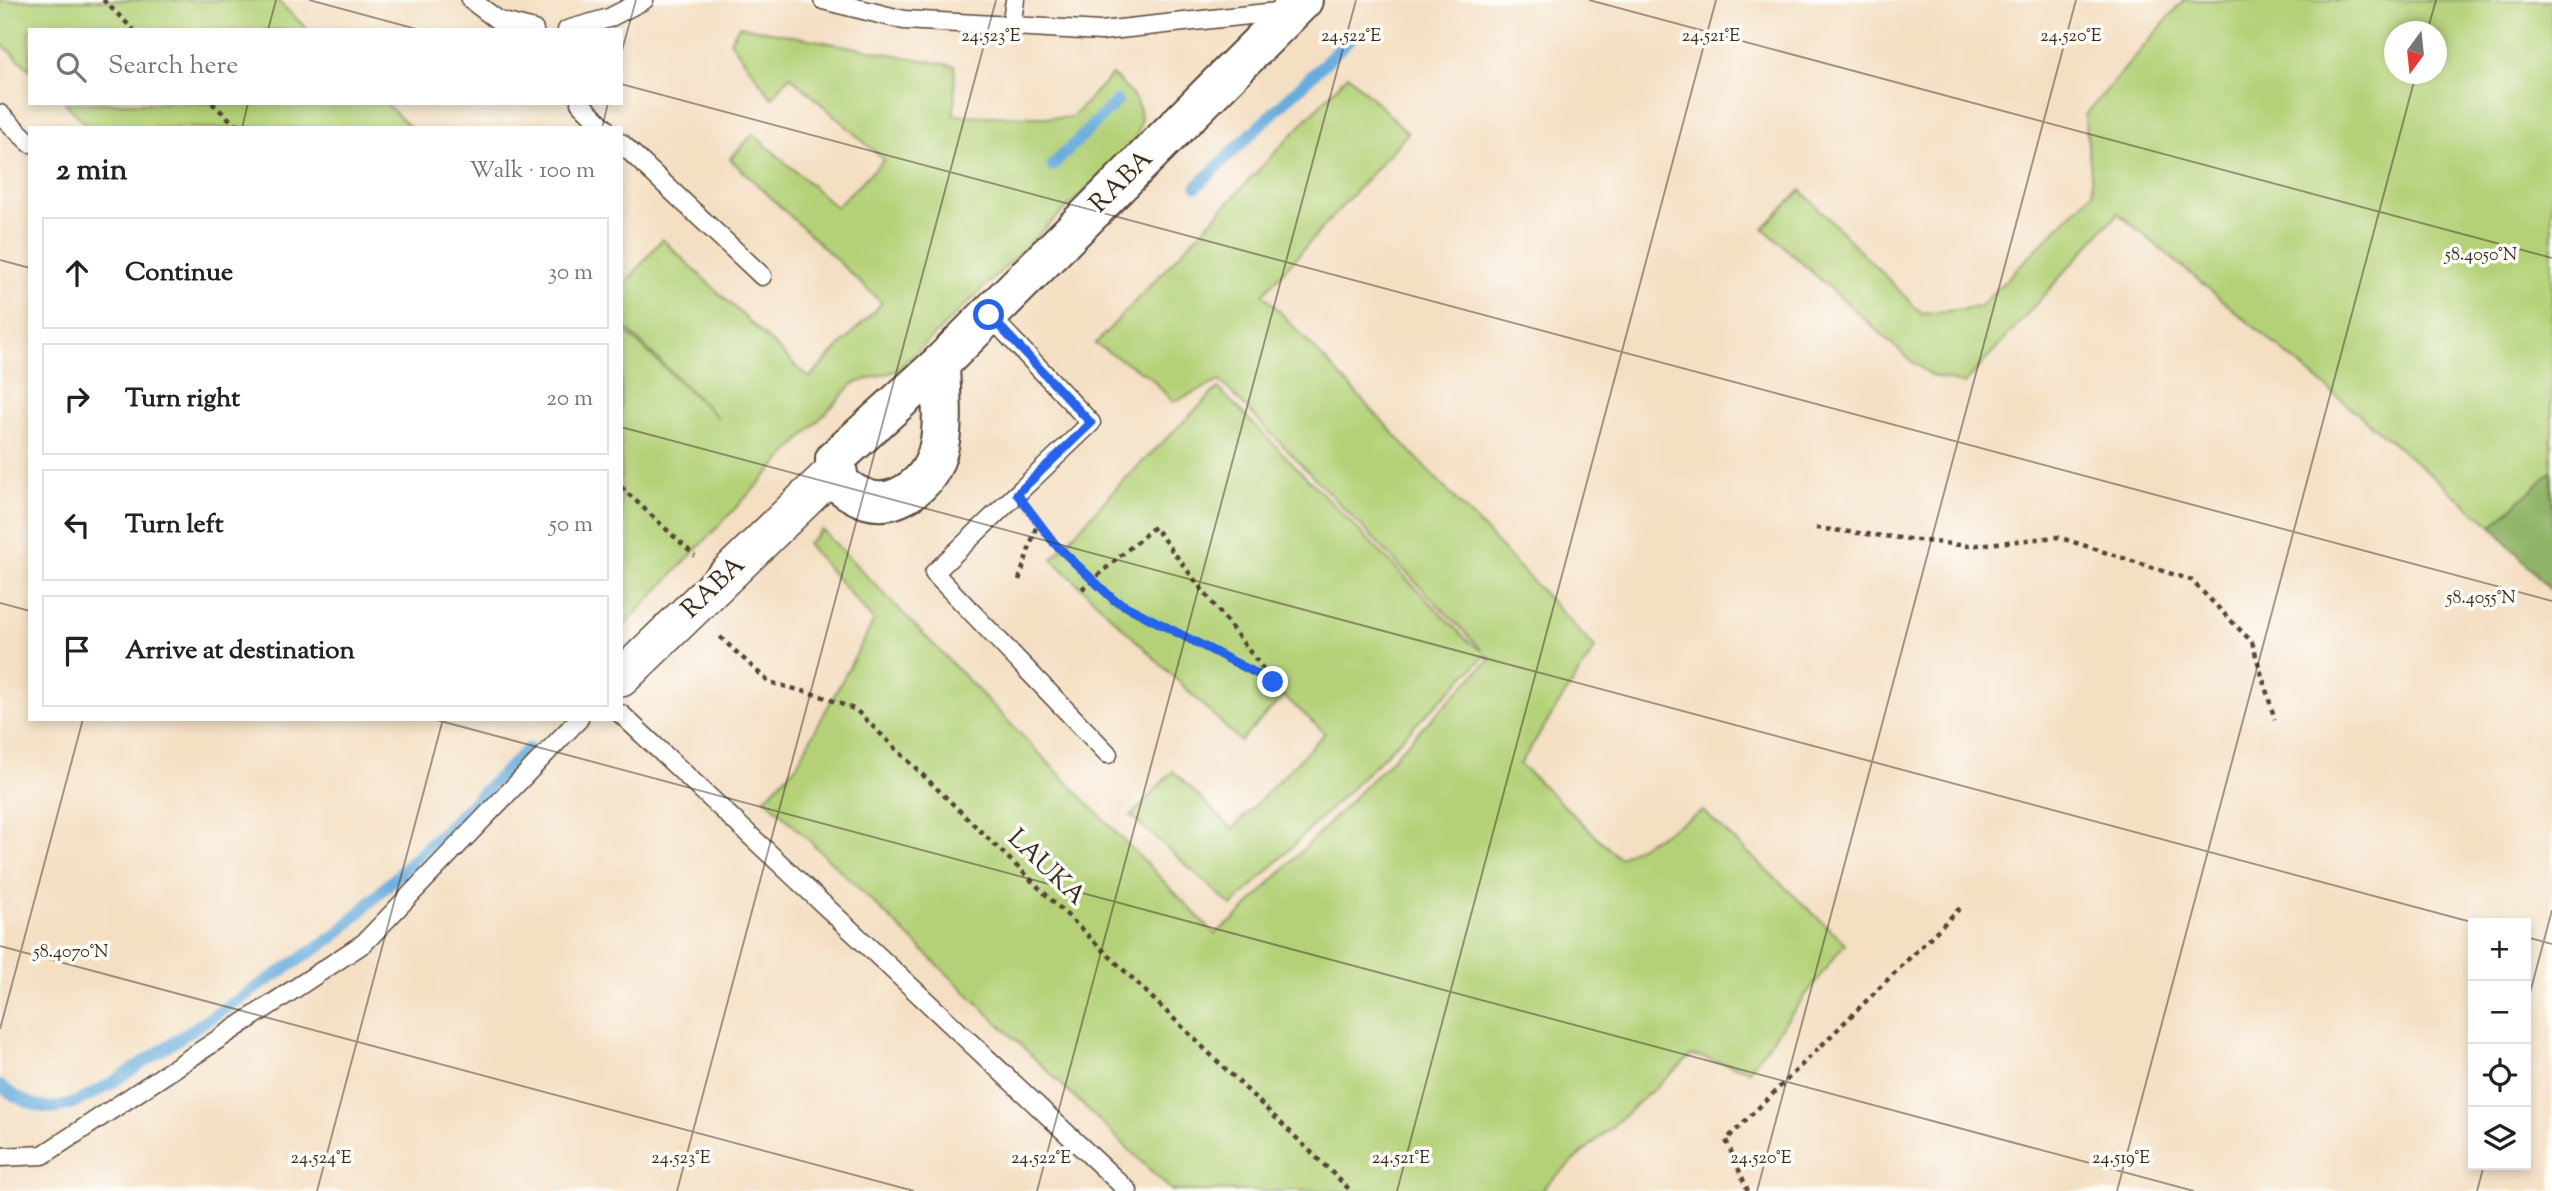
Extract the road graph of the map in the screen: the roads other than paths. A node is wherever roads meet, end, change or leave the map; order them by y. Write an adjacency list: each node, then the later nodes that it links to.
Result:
1 (471, 0): 7 (lane)
2 (644, 0): 8 (lane)
3 (823, 0): 6 (lane)
4 (1015, 0): 6 (lane)
5 (1298, 5): 6 (lane); 15 (street, RABA)
6 (1011, 26)
7 (526, 28)
8 (574, 28)
9 (582, 105): 11 (lane)
10 (0, 114): 12 (lane)
11 (604, 126)
12 (28, 141)
13 (623, 145): 14 (lane)
14 (762, 276)
15 (989, 315): 16 (street, RABA); 21 (lane)
16 (940, 364): 17 (street, RABA); 17 (street)
17 (837, 468): 18 (street, RABA)
18 (623, 676)
19 (623, 716): 23 (lane)
20 (577, 721): 22 (lane)
21 (1108, 754)
22 (0, 1157)
23 (1128, 1191)

